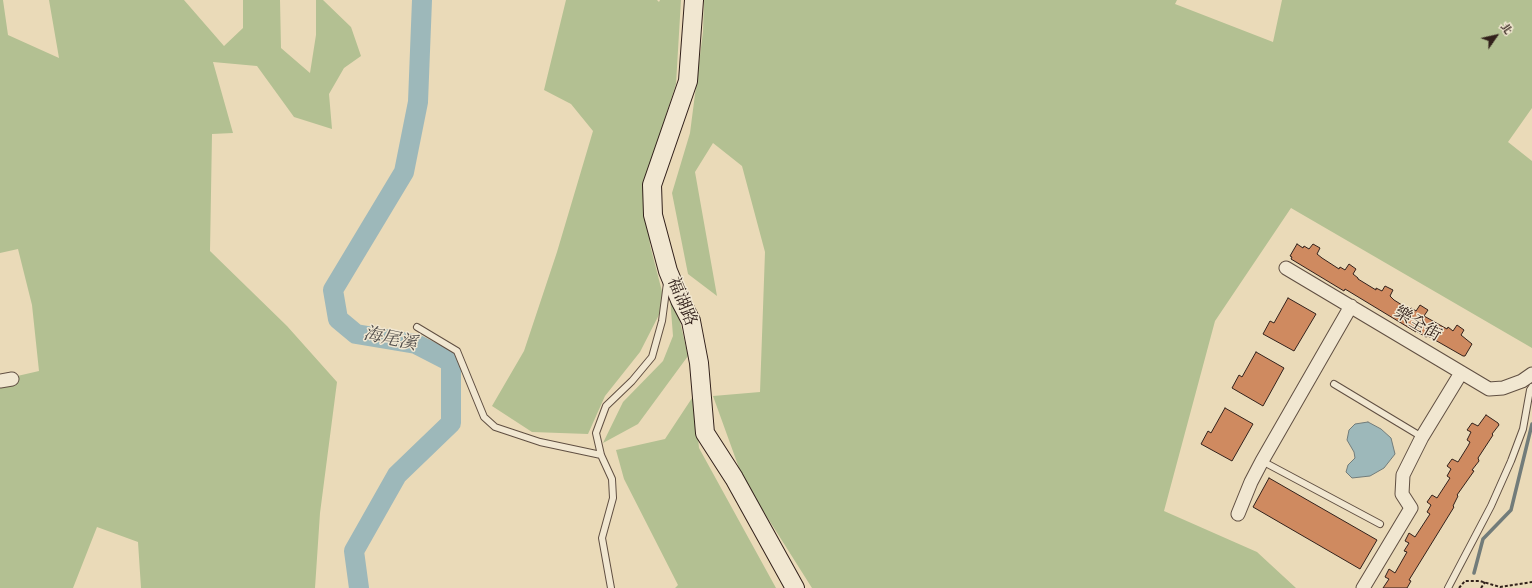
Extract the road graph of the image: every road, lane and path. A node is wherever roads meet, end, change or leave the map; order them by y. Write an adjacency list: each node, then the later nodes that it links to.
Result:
1 (694, 0): 3 (street, 福湖路)
2 (1286, 268): 4 (street, 樂全街)
3 (668, 271): 11 (lane); 18 (street, 福湖路)
4 (1351, 306): 6 (street, 樂全街); 12 (street)
5 (417, 327): 11 (lane)
6 (1462, 373): 7 (street, 樂全街); 10 (street)
7 (1532, 374)
8 (1334, 384): 10 (lane)
9 (1532, 387): 20 (lane)
10 (1422, 437): 19 (street)
11 (601, 455): 17 (lane)
12 (1262, 461): 13 (street); 14 (lane)
13 (1238, 514)
14 (1380, 524)
15 (1485, 582): 16 (path); 21 (path); 22 (path)
16 (1532, 582)
17 (611, 588)
18 (795, 588)
19 (1363, 588)
20 (1448, 588)
21 (1459, 588)
22 (1481, 588)

